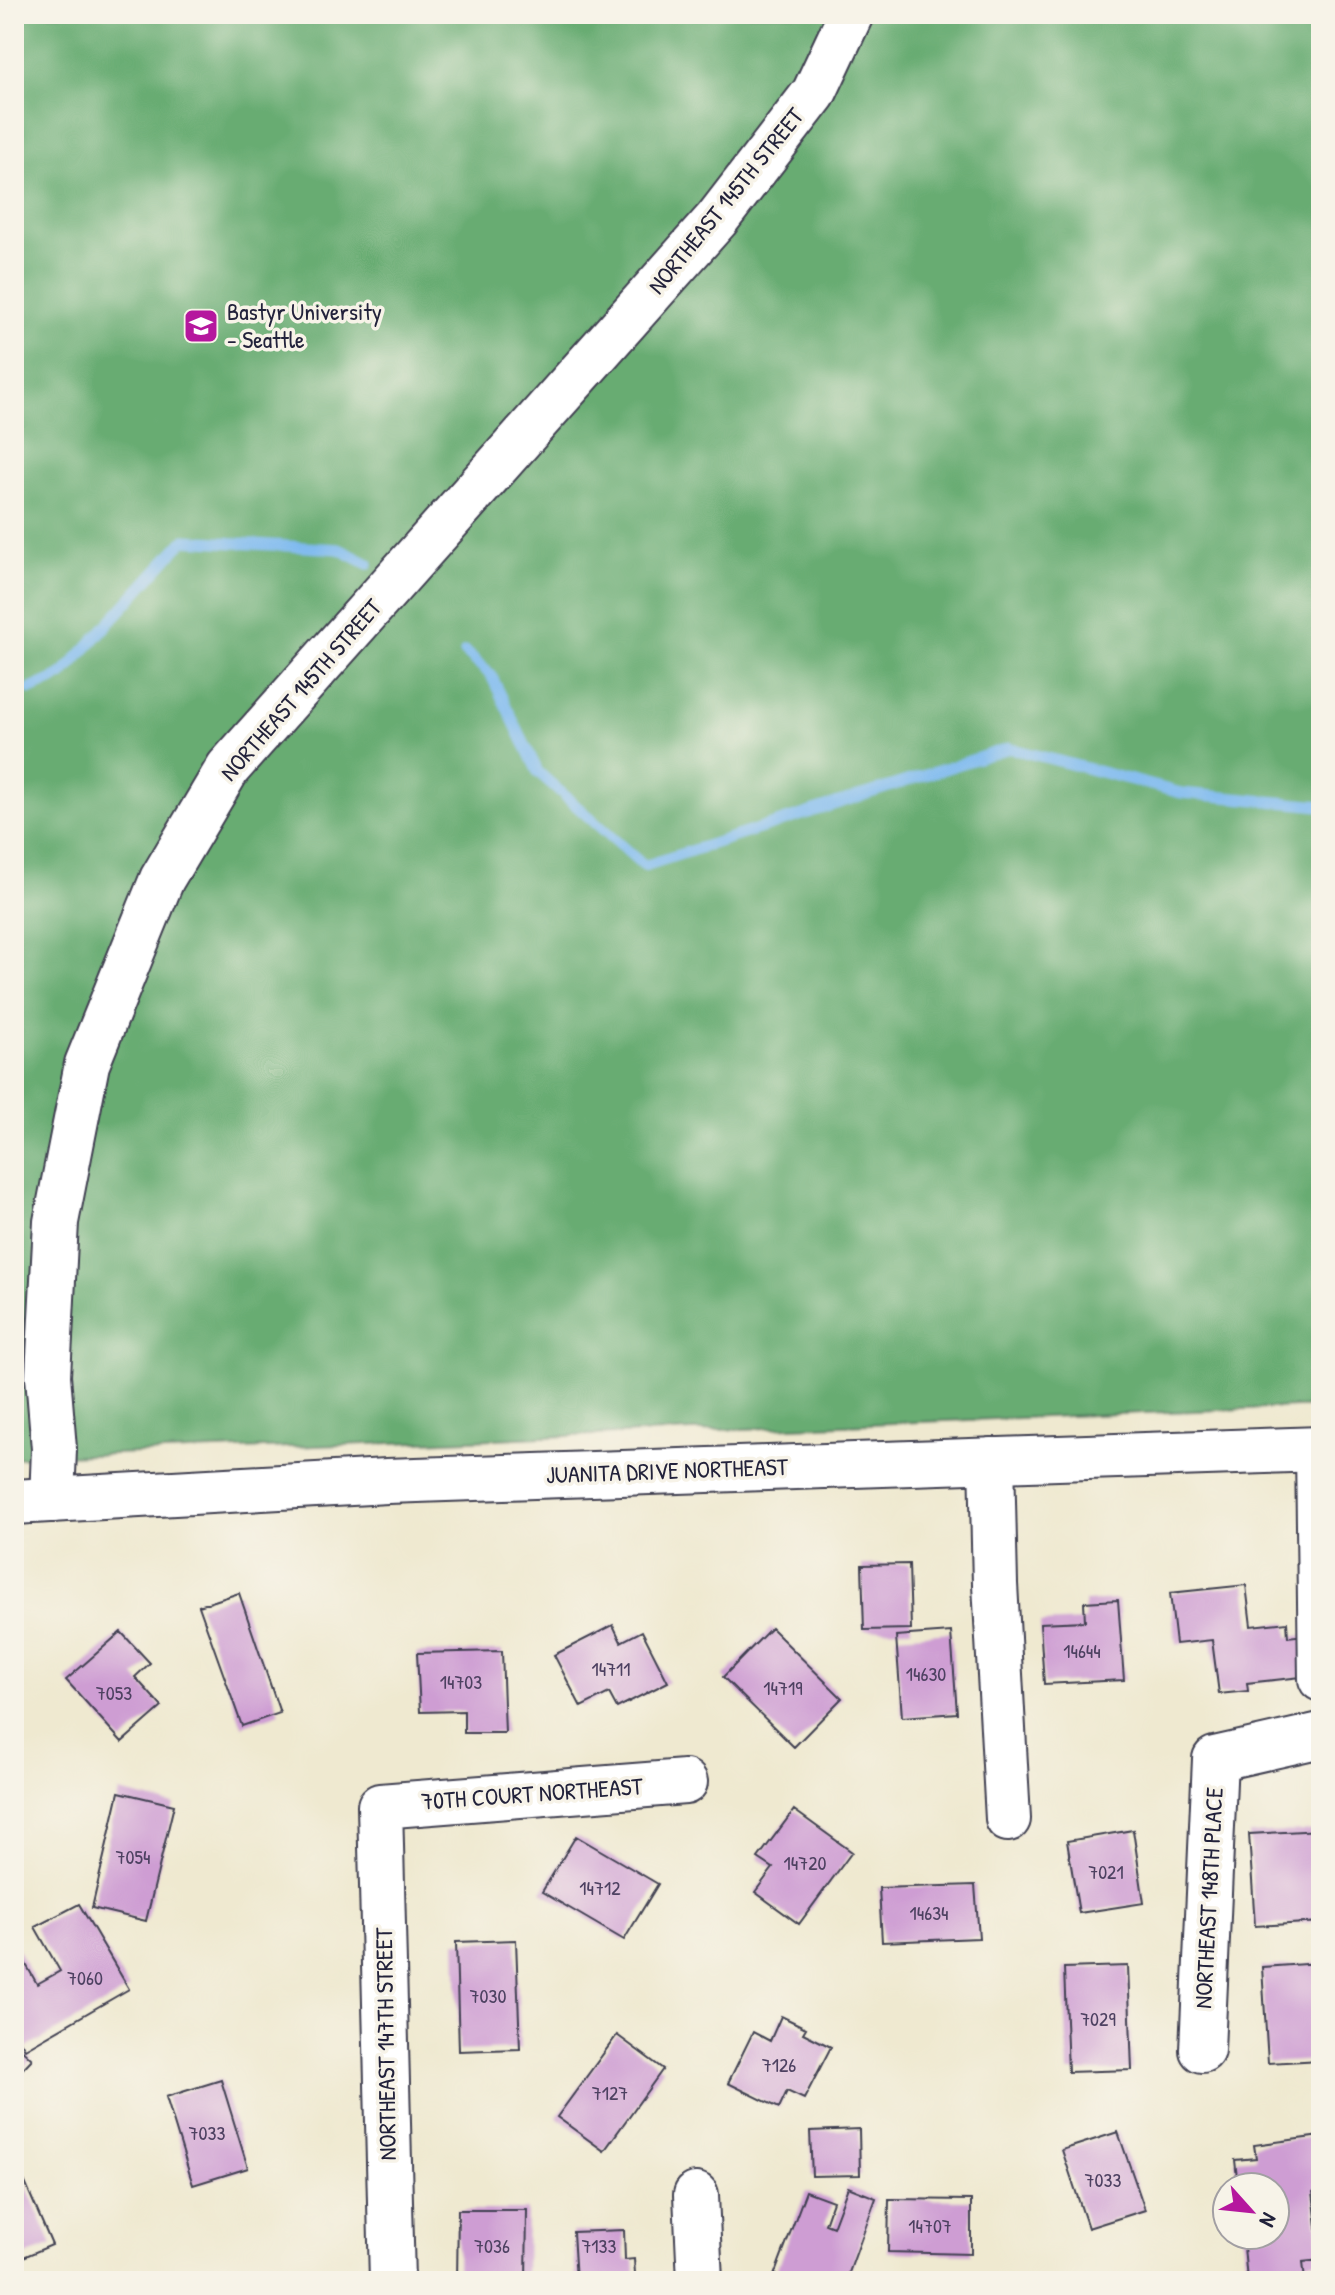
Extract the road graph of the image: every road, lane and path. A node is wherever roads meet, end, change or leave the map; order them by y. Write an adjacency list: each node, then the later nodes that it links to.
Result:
1 (851, 14): 4 (street, NORTHEAST 145TH STREET)
2 (1320, 1449): 3 (street, JUANITA DRIVE NORTHEAST); 5 (street)
3 (992, 1460): 4 (street, JUANITA DRIVE NORTHEAST); 9 (street)
4 (33, 1501)
5 (1321, 1679)
6 (1321, 1735): 10 (street, NORTHEAST 148TH PLACE)
7 (685, 1782): 8 (street, 70TH COURT NORTHEAST)
8 (380, 1806): 12 (street, NORTHEAST 147TH STREET)
9 (1008, 1819)
10 (1202, 2050)
11 (696, 2195): 13 (street)
12 (392, 2281)
13 (700, 2281)

